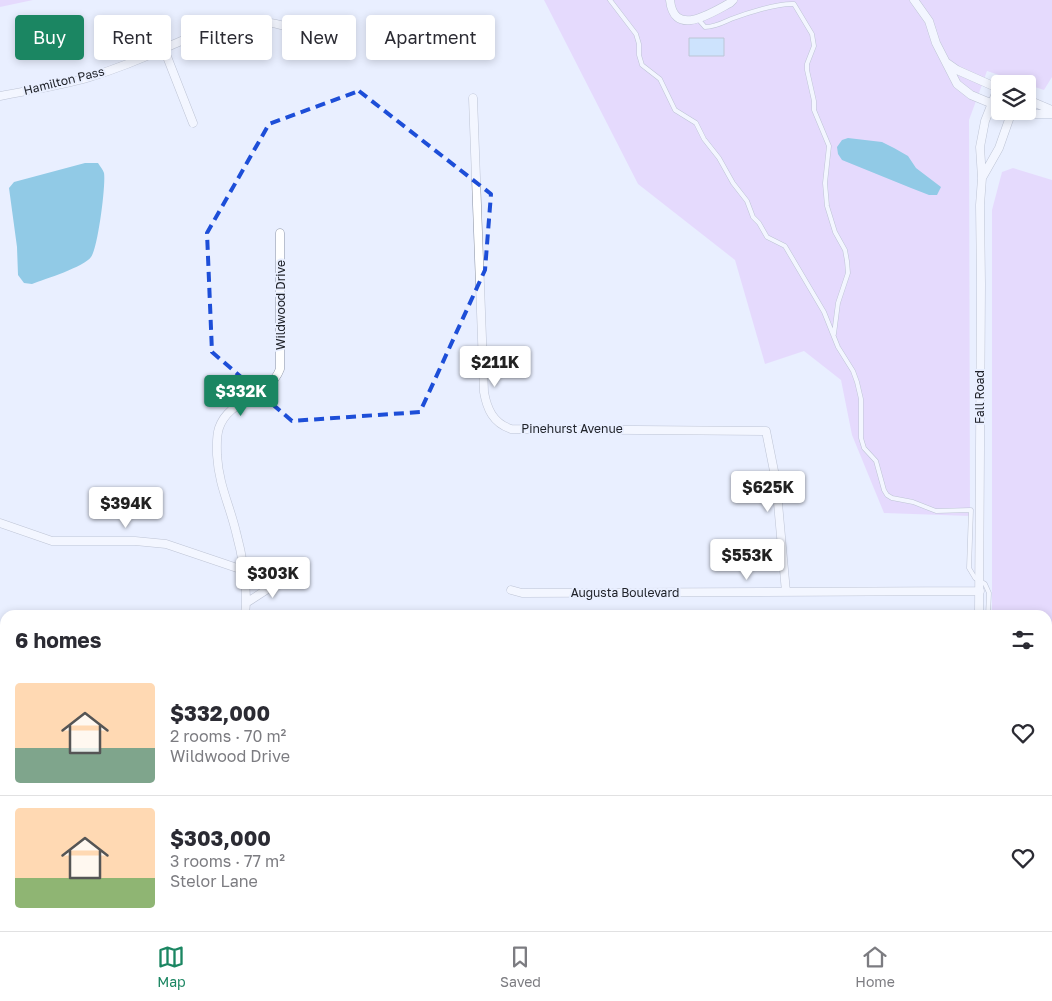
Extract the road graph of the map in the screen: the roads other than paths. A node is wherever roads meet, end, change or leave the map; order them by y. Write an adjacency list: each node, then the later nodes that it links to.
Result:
1 (610, 0): 23 (lane)
2 (670, 0): 5 (street)
3 (733, 0): 5 (street)
4 (914, 0): 10 (street)
5 (698, 19): 23 (lane)
6 (282, 25): 7 (street, Hamilton Pass)
7 (171, 46)
8 (135, 60): 12 (street, Hamilton Pass)
9 (168, 60): 20 (street)
10 (947, 62): 11 (street); 14 (street)
11 (991, 85)
12 (0, 96)
13 (473, 98): 29 (street, Pinehurst Avenue)
14 (991, 104)
15 (1036, 104): 18 (street)
16 (991, 106): 21 (street, Fall Road)
17 (1036, 112): 18 (street)
18 (1052, 112)
19 (1009, 120): 21 (street, Fall Road)
20 (193, 123)
21 (982, 178): 27 (street, Fall Road)
22 (280, 233): 25 (street, Wildwood Drive)
23 (833, 337): 27 (lane)
24 (0, 523): 25 (street)
25 (243, 570): 31 (street, Wildwood Drive)
26 (294, 578): 31 (street)
27 (980, 580): 30 (street, Fall Road); 34 (lane)
28 (511, 590): 29 (street, Augusta Boulevard)
29 (786, 592): 30 (street, Augusta Boulevard)
30 (980, 592): 33 (street, Fall Road)
31 (246, 603): 32 (street, Wildwood Drive)
32 (245, 610)
33 (979, 610)
34 (988, 610)

